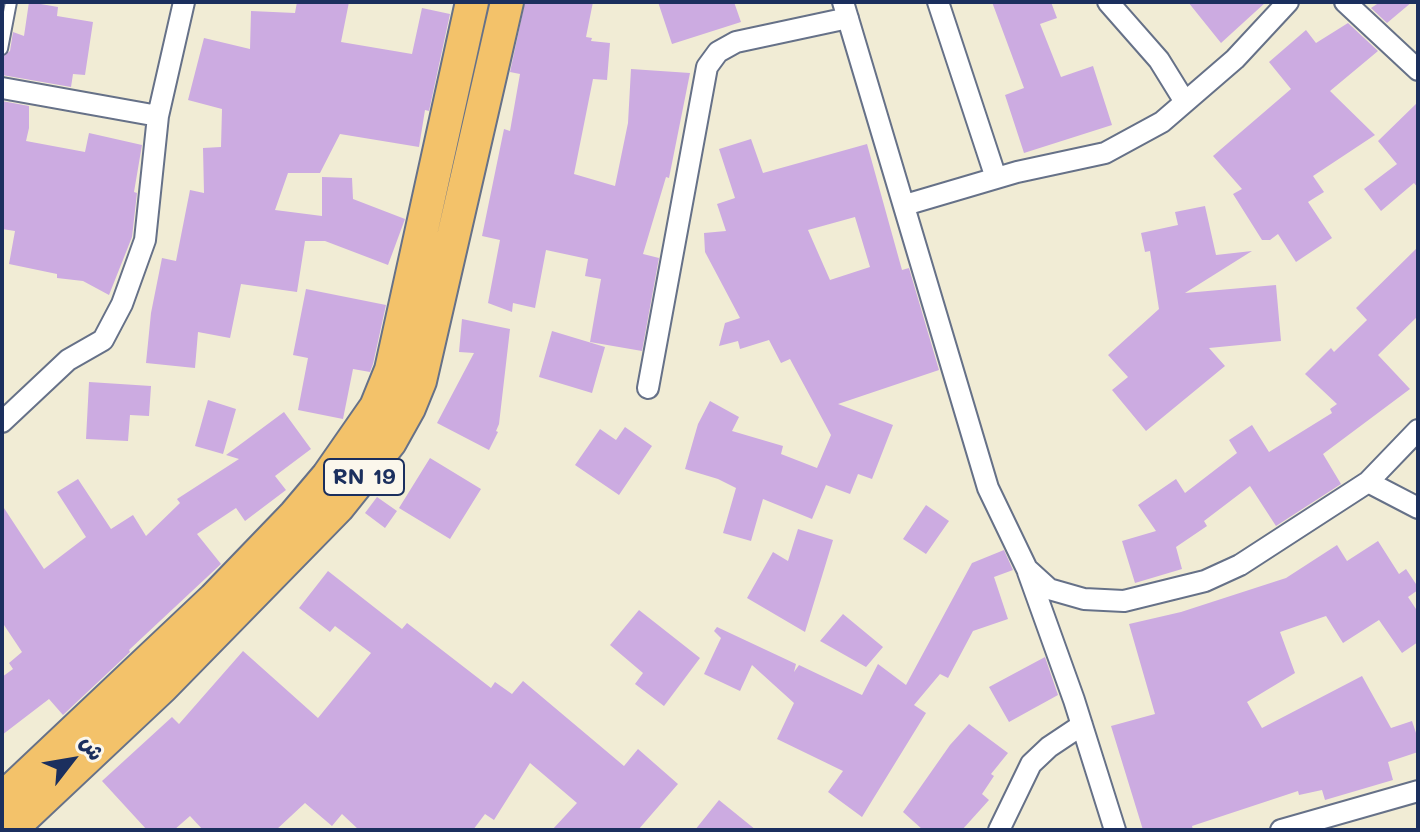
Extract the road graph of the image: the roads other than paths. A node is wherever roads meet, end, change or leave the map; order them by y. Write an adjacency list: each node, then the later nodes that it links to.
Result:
1 (11, 2): 10 (lane)
2 (184, 2): 14 (street)
3 (472, 2): 25 (main road, RN 19)
4 (507, 2): 26 (main road, RN 19)
5 (938, 2): 15 (street)
6 (1108, 2): 13 (street)
7 (1288, 2): 13 (street)
8 (1345, 2): 11 (street)
9 (845, 10): 16 (street); 17 (street)
10 (2, 49)
11 (1418, 70)
12 (2, 88): 14 (street)
13 (1185, 102): 15 (street)
14 (158, 116): 18 (street)
15 (996, 178): 16 (street)
16 (905, 205): 22 (street)
17 (648, 388)
18 (2, 422)
19 (1418, 430): 20 (street)
20 (1368, 482): 21 (street); 22 (street)
21 (1418, 508)
22 (1027, 569): 23 (street)
23 (1082, 725): 27 (street); 28 (street)
24 (1418, 791): 29 (street)
25 (2, 799)
26 (10, 830)
27 (999, 830)
28 (1115, 830)
29 (1281, 830)

